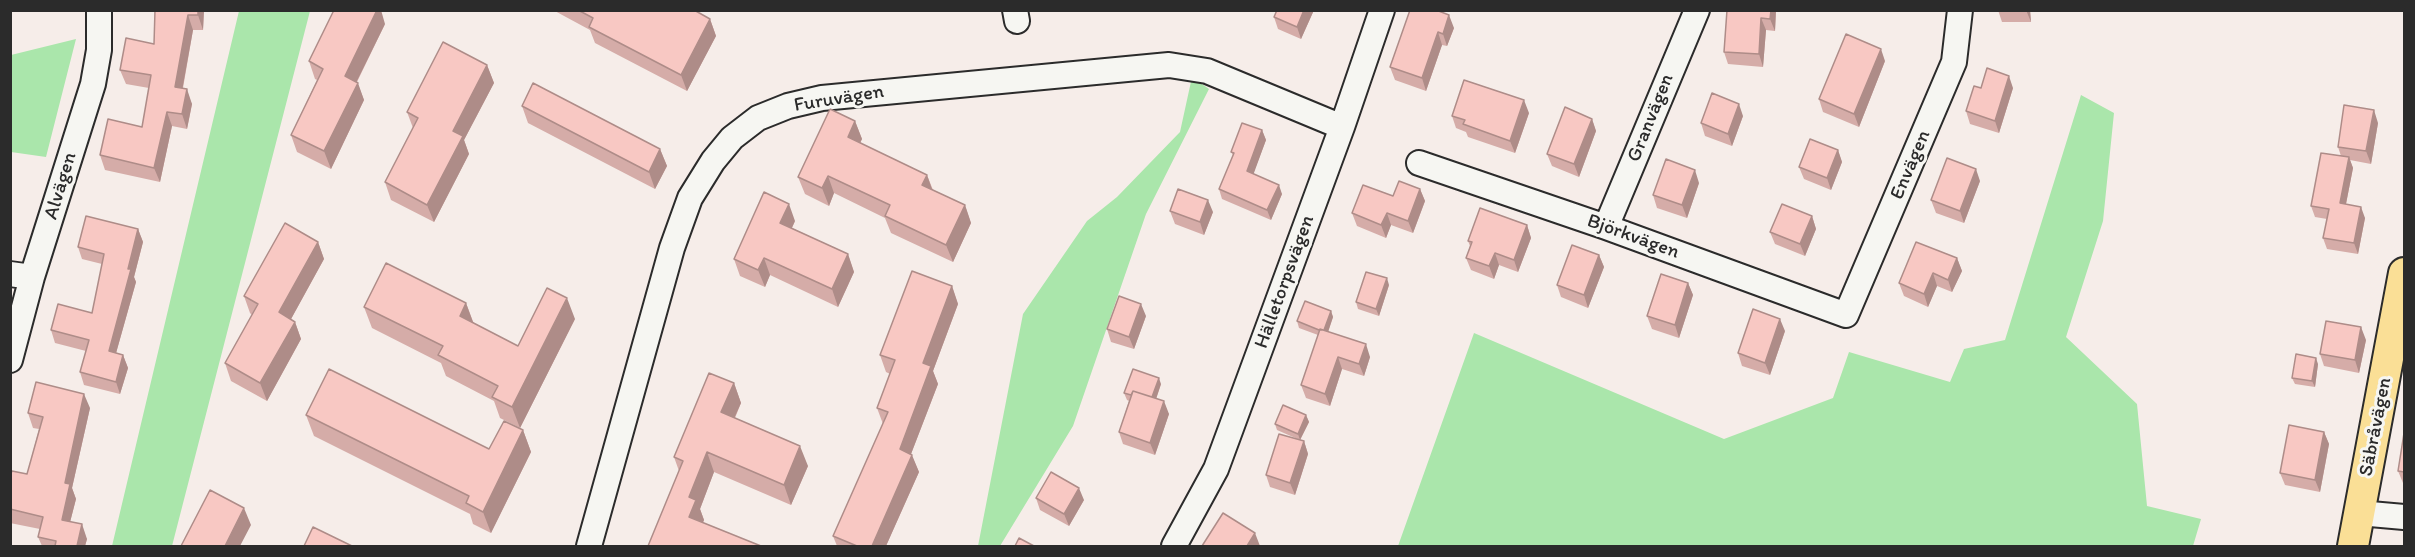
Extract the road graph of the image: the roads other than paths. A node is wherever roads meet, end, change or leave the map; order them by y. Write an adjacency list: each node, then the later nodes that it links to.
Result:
1 (99, 10): 9 (street, Alvägen)
2 (1382, 10): 5 (street, Hälletorpsvägen)
3 (1697, 10): 7 (street, Granvägen)
4 (1960, 10): 10 (street, Envägen)
5 (1342, 127): 14 (street, Furuvägen); 15 (street, Hälletorpsvägen)
6 (1419, 163): 7 (street, Björkvägen)
7 (1606, 227): 10 (street, Björkvägen)
8 (2404, 273): 12 (main road, Säbråvägen)
9 (21, 275): 11 (street, Alvägen)
10 (1846, 315)
11 (10, 360)
12 (2359, 513): 13 (street); 16 (main road, Säbråvägen)
13 (2404, 518)
14 (589, 546)
15 (1174, 546)
16 (2353, 546)

